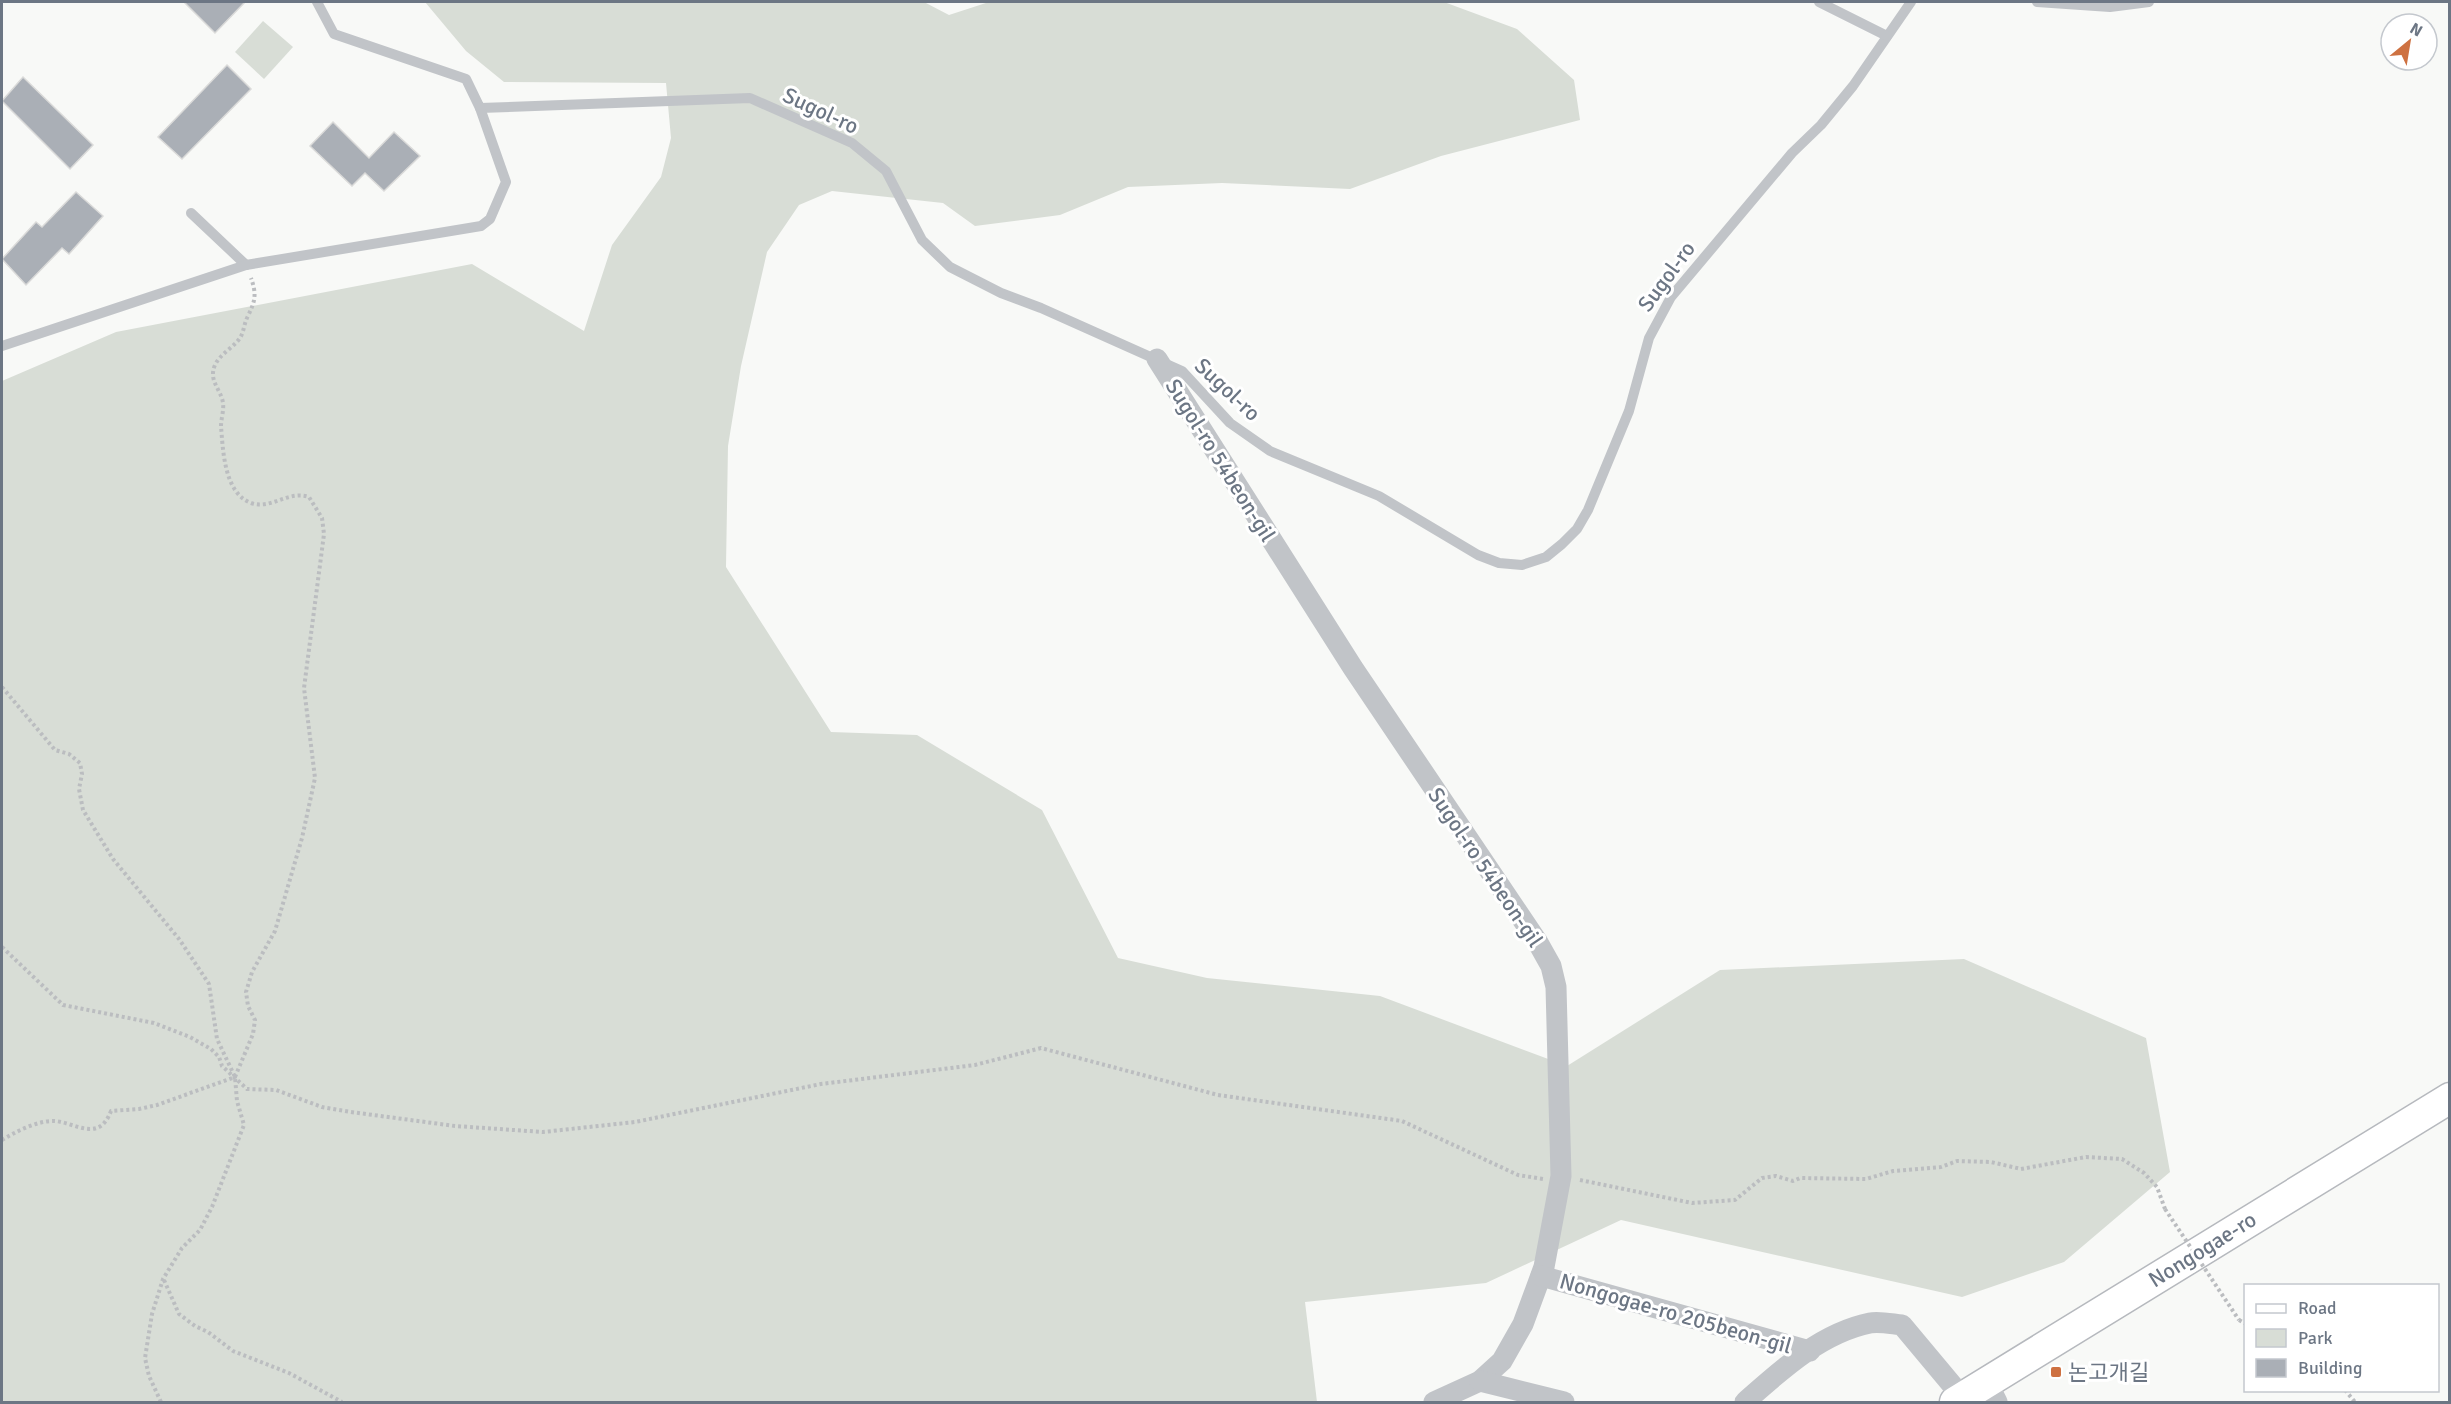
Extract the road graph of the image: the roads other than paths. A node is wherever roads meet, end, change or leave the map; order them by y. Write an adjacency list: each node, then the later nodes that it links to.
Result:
1 (317, 2): 7 (lane)
2 (1820, 2): 6 (lane)
3 (1911, 2): 6 (lane, Sugol-ro)
4 (2037, 2): 5 (lane)
5 (2149, 2)
6 (1887, 36): 11 (lane, Sugol-ro)
7 (480, 108): 9 (lane); 11 (lane, Sugol-ro)
8 (191, 213): 9 (lane)
9 (246, 265): 10 (lane)
10 (2, 346)
11 (1157, 359): 13 (street, Sugol-ro 54beon-gil)
12 (2450, 1098): 16 (main road, Nongogae-ro)
13 (1541, 1276): 14 (street, Nongogae-ro 205beon-gil); 15 (street, Sugol-ro 54beon-gil)
14 (1810, 1351): 16 (street, Nongogae-ro 205beon-gil); 19 (street, Nongogae-ro 205beon-gil)
15 (1480, 1381): 17 (street, Sugol-ro 54beon-gil); 18 (street)
16 (1975, 1396)
17 (1434, 1402)
18 (1564, 1402)
19 (1745, 1402)

